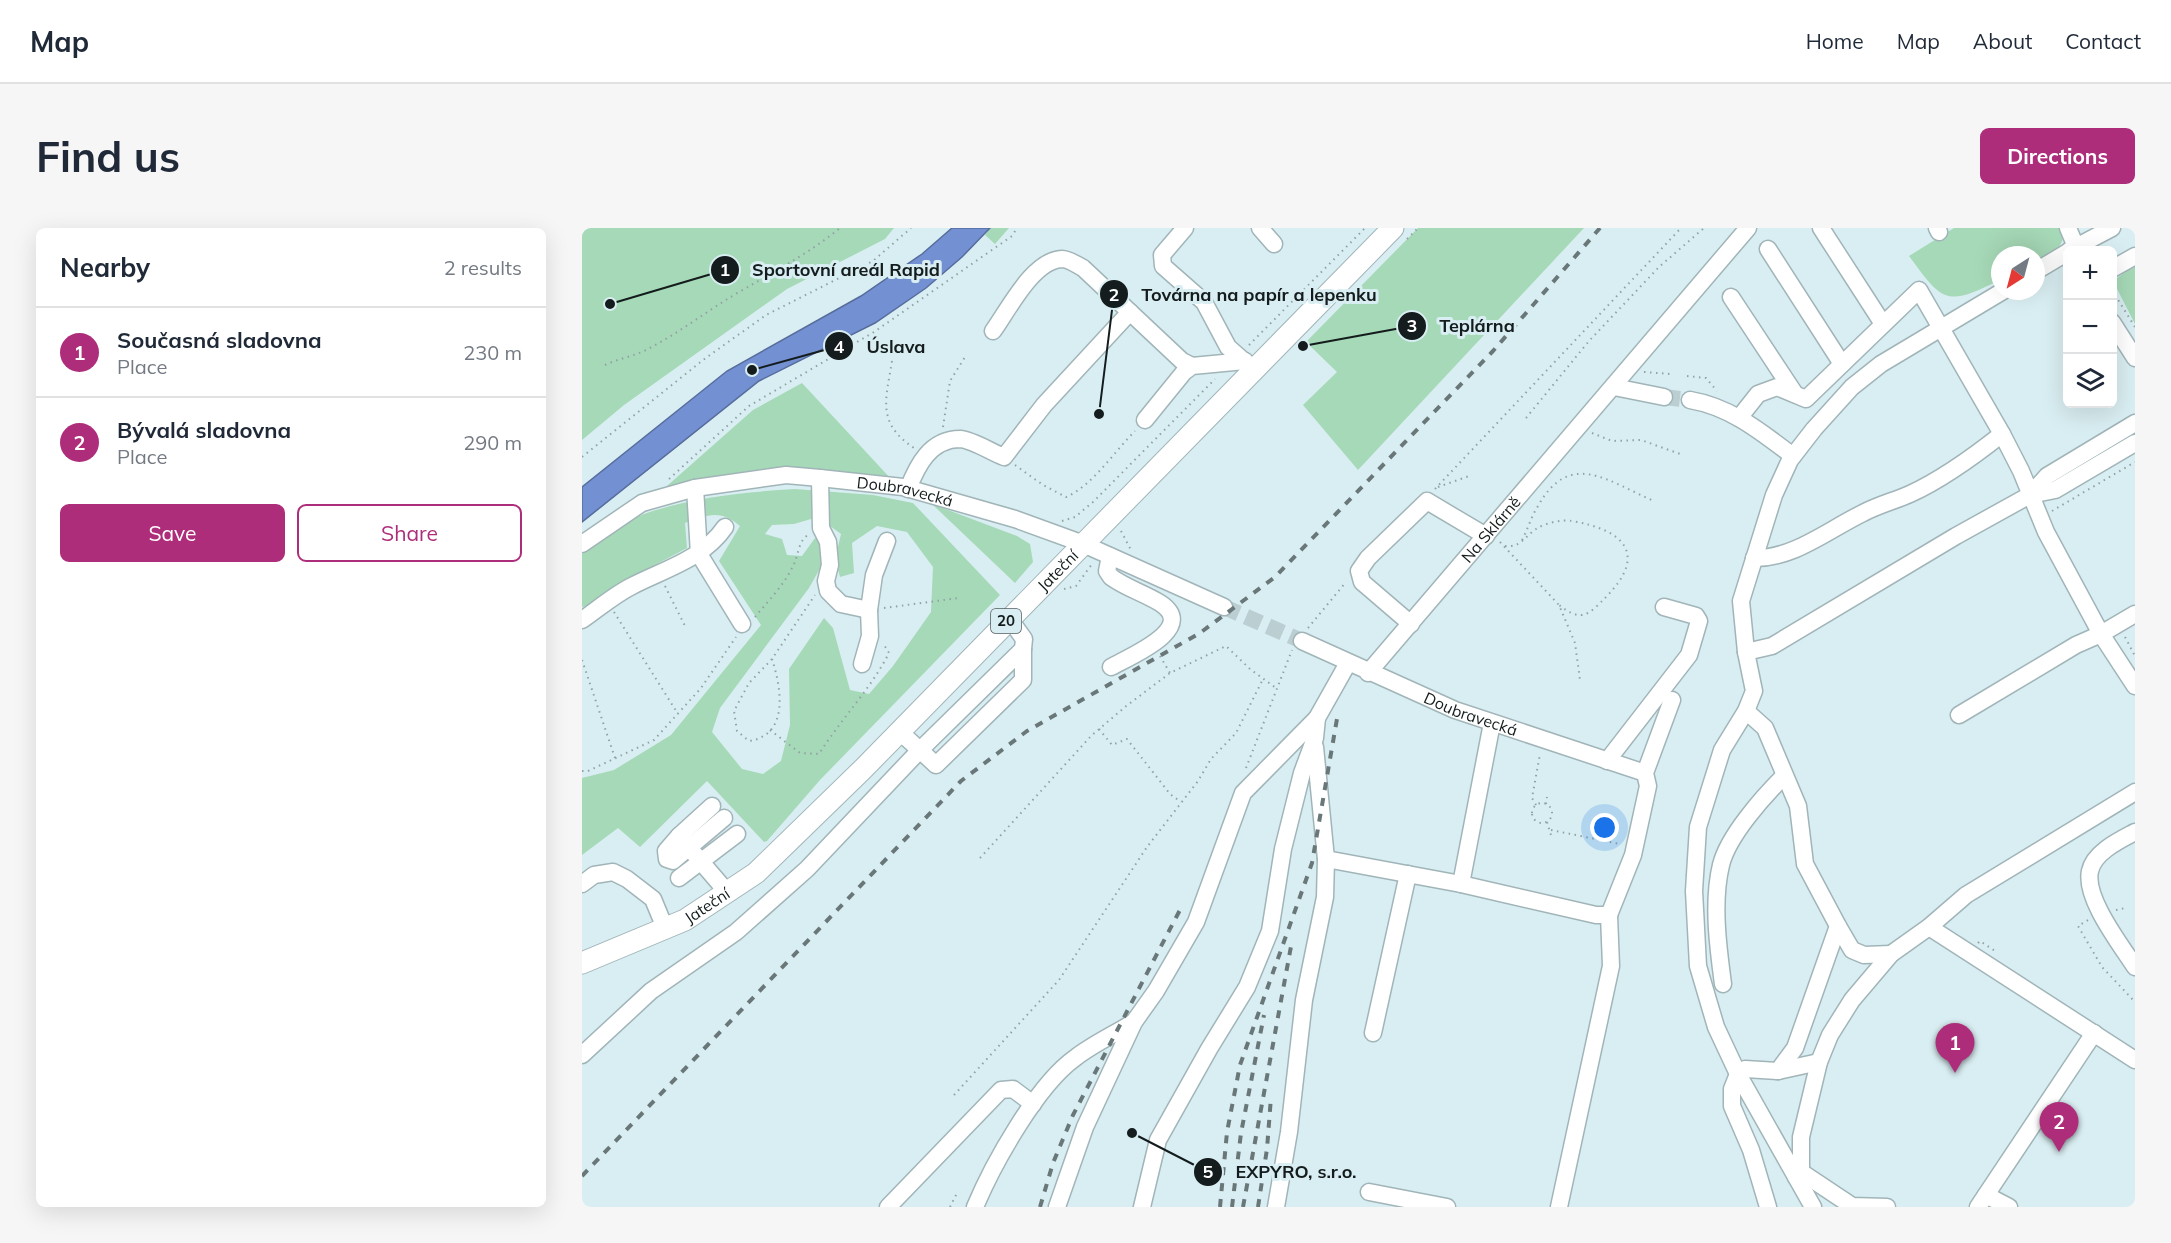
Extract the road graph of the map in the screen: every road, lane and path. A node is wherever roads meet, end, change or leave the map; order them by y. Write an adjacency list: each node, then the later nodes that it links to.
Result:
1 (840, 228): 36 (path)
2 (911, 228): 58 (path)
3 (1017, 228): 63 (path)
4 (1185, 228): 37 (street)
5 (1260, 228): 13 (street)
6 (1394, 228): 37 (main road, Jateční / 20)
7 (1681, 228): 66 (path)
8 (1704, 228): 47 (path)
9 (1747, 228): 42 (street, Na Sklárně)
10 (1821, 228): 27 (street)
11 (2068, 228): 14 (street)
12 (2112, 228): 15 (street)
13 (1274, 244)
14 (2072, 246)
15 (2080, 246)
16 (2135, 246): 19 (street)
17 (1768, 249): 35 (street)
18 (2063, 256): 21 (street)
19 (2117, 256)
20 (2135, 256): 22 (street)
21 (2045, 266)
22 (2117, 266)
23 (1731, 297): 44 (street)
24 (1991, 298): 29 (street)
25 (2117, 299): 28 (path)
26 (1130, 312): 31 (street); 38 (street); 59 (street)
27 (1883, 324): 29 (street); 35 (street)
28 (2135, 327)
29 (1940, 329): 52 (street); 57 (street)
30 (2117, 330): 33 (street)
31 (993, 331)
32 (965, 357): 54 (path)
33 (2135, 358)
34 (892, 361): 55 (path)
35 (1842, 364): 44 (street)
36 (605, 365)
37 (1249, 365): 38 (street); 69 (main road, Jateční / 20)
38 (1192, 366): 49 (street)
39 (1650, 373): 40 (path)
40 (1671, 374)
41 (1688, 376): 43 (path)
42 (1614, 387): 45 (street); 51 (street, Na Sklárně)
43 (1719, 394)
44 (1795, 394): 48 (street)
45 (1656, 396)
46 (1690, 400): 48 (street)
47 (1526, 418)
48 (1739, 418): 57 (street)
49 (1145, 420): 59 (path)
50 (2135, 423): 67 (street)
51 (1579, 426): 56 (path); 73 (street, Na Sklárně)
52 (2002, 434): 67 (street); 82 (street)
53 (2135, 443): 67 (street)
54 (942, 444): 55 (street); 59 (street)
55 (924, 455): 65 (street)
56 (1683, 455)
57 (1793, 456): 82 (street)
58 (582, 457)
59 (1004, 457)
60 (2135, 462): 70 (path)
61 (1472, 475): 66 (path)
62 (820, 478): 64 (street, Doubravecká); 65 (street, Doubravecká); 72 (street)
63 (667, 481)
64 (695, 488): 77 (street, Doubravecká); 79 (street)
65 (908, 489): 75 (street, Doubravecká)
66 (1432, 495): 73 (street); 83 (street)
67 (2030, 495): 98 (street); 102 (street)
68 (1654, 501): 76 (path)
69 (1115, 509): 75 (main road, Jateční / 20); 80 (path)
70 (2048, 513)
71 (725, 527): 79 (street)
72 (821, 528): 85 (street); 95 (path)
73 (1488, 534): 78 (path); 96 (street, Na Sklárně)
74 (887, 541): 91 (street)
75 (1081, 543): 81 (street, Doubravecká); 93 (main road, Jateční / 20)
76 (1521, 543): 78 (path); 88 (path)
77 (582, 544)
78 (1505, 546): 88 (path)
79 (699, 554): 84 (street); 95 (street)
80 (1139, 555)
81 (1110, 556): 89 (street, Doubravecká); 100 (street)
82 (1754, 558): 102 (street)
83 (1359, 571): 96 (street); 99 (path)
84 (658, 573): 87 (street); 97 (path)
85 (826, 581): 91 (street); 104 (path)
86 (959, 598): 91 (path)
87 (608, 602): 94 (street); 117 (path)
88 (1558, 604): 112 (path)
89 (1224, 607)
90 (1664, 607): 128 (street)
91 (869, 614): 107 (street); 122 (path)
92 (2135, 614): 98 (street)
93 (1009, 618): 101 (street); 123 (main road, Jateční / 20)
94 (582, 620)
95 (742, 624): 117 (path)
96 (1411, 624): 110 (street, Na Sklárně)
97 (685, 626)
98 (2108, 630): 103 (path); 113 (street); 118 (street)
99 (1301, 639): 106 (street, Doubravecká); 114 (path)
100 (1152, 643): 108 (street); 109 (path)
101 (1023, 649): 126 (street); 126 (street)
102 (1746, 652): 116 (street)
103 (2135, 656)
104 (772, 658): 122 (path); 122 (path)
105 (582, 660): 127 (path)
106 (1348, 663): 110 (street, Doubravecká); 119 (street)
107 (862, 664)
108 (1111, 667)
109 (1170, 673): 111 (path); 121 (path)
110 (1368, 673): 120 (street, Doubravecká)
111 (1263, 679): 114 (path); 135 (path)
112 (1580, 680)
113 (2135, 686)
114 (1276, 688): 133 (path)
115 (1672, 700): 130 (street)
116 (1746, 711): 131 (street); 153 (street)
117 (678, 714): 127 (path)
118 (1959, 715)
119 (1317, 718): 124 (street); 133 (street)
120 (1492, 723): 128 (street, Doubravecká); 151 (street)
121 (1099, 729): 135 (path); 145 (path)
122 (771, 730)
123 (899, 731): 126 (street); 154 (main road, Jateční / 20)
124 (1315, 738): 146 (street); 181 (street)
125 (1542, 749): 137 (path)
126 (919, 751): 166 (street)
127 (615, 758): 129 (path)
128 (1607, 761): 130 (street, Doubravecká)
129 (582, 771)
130 (1645, 773): 144 (street)
131 (1784, 776): 152 (street); 156 (street)
132 (2135, 792): 157 (street)
133 (1244, 793): 163 (street)
134 (1547, 797): 136 (path)
135 (1181, 802): 171 (path)
136 (1546, 804): 137 (path); 141 (path)
137 (1536, 805): 139 (path)
138 (1528, 810): 139 (path)
139 (1533, 811): 141 (path)
140 (718, 812): 147 (street)
141 (1547, 822): 144 (path)
142 (2135, 832): 161 (street)
143 (737, 834): 147 (street)
144 (1634, 847): 155 (street)
145 (980, 858)
146 (1326, 859): 148 (street); 182 (street)
147 (701, 862): 149 (street); 154 (street)
148 (1408, 874): 151 (street); 164 (street)
149 (679, 878)
150 (582, 884): 158 (street)
151 (1461, 884): 155 (street)
152 (1717, 890): 153 (street); 162 (street)
153 (1694, 891): 170 (street)
154 (727, 892): 158 (main road, Jateční / 20)
155 (1609, 915): 184 (street)
156 (1838, 926): 159 (street); 169 (street)
157 (1929, 927): 159 (street); 165 (street)
158 (665, 928): 160 (main road, Jateční / 20)
159 (1892, 954): 168 (street)
160 (582, 963)
161 (2135, 967)
162 (1723, 984)
163 (1134, 1022): 172 (street); 180 (street)
164 (1373, 1033)
165 (2094, 1033): 167 (street); 176 (street)
166 (582, 1056)
167 (2135, 1060)
168 (1819, 1062): 169 (street); 173 (street)
169 (1778, 1071): 170 (street)
170 (1738, 1074): 173 (street); 185 (street)
171 (954, 1095)
172 (1033, 1104): 177 (street); 179 (street)
173 (1798, 1174): 186 (street); 187 (street)
174 (958, 1191): 178 (path)
175 (1369, 1192): 183 (street)
176 (1982, 1201): 188 (street)
177 (888, 1207)
178 (950, 1207)
179 (975, 1207)
180 (1057, 1207)
181 (1142, 1207)
182 (1276, 1207)
183 (1447, 1207)
184 (1559, 1207)
185 (1768, 1207)
186 (1813, 1207)
187 (1887, 1207)
188 (2009, 1207)

